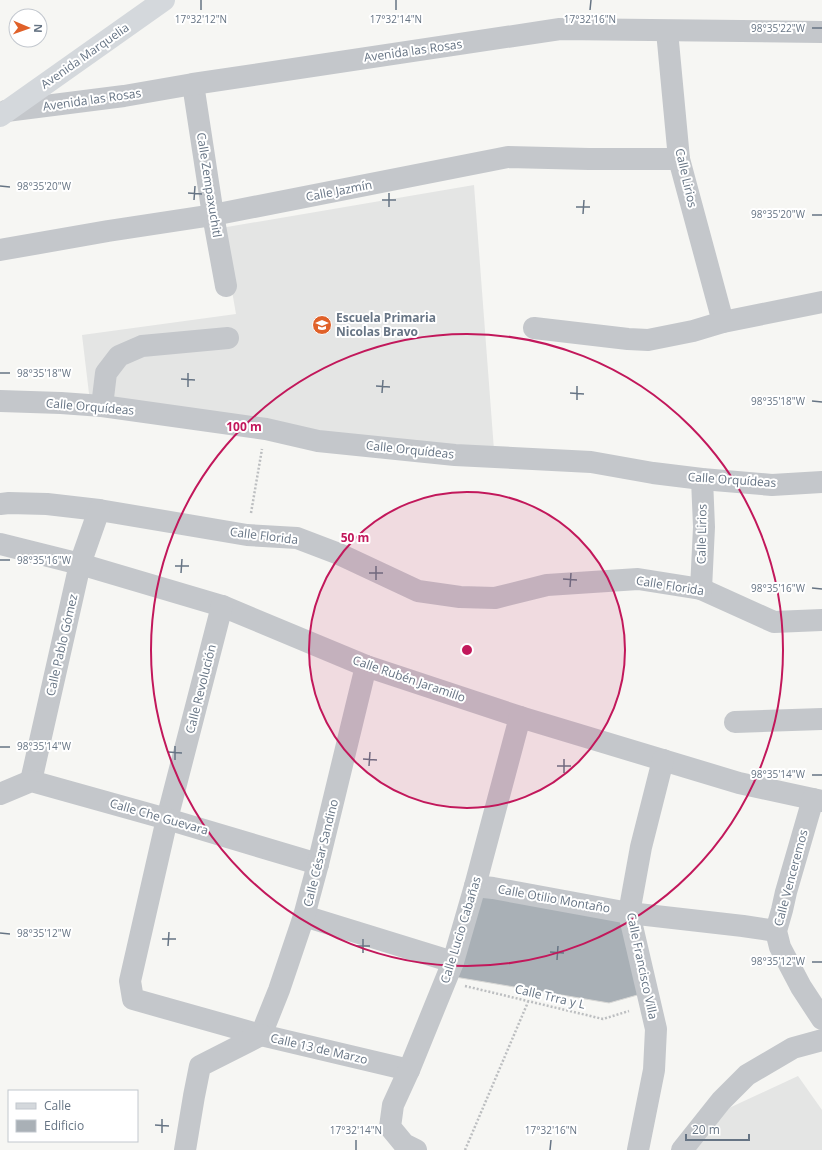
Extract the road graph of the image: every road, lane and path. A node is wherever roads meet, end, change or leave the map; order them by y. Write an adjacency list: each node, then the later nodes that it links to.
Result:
1 (164, 0): 5 (main road, Avenida Marquelia)
2 (667, 31): 3 (street, Avenida las Rosas); 4 (street, Avenida las Rosas); 6 (street, Calle Lirios)
3 (822, 32)
4 (193, 84): 5 (street, Avenida las Rosas); 7 (street, Calle Zempaxuchitl)
5 (3, 113)
6 (679, 159): 7 (street, Calle Jazmín); 11 (street, Calle Lirios)
7 (213, 215): 8 (street, Calle Jazmín); 9 (street, Calle Zempaxuchitl)
8 (0, 250)
9 (226, 286)
10 (822, 302): 11 (street)
11 (723, 322): 12 (street)
12 (534, 328)
13 (228, 338): 15 (street)
14 (0, 401): 15 (street, Calle Orquídeas)
15 (102, 406): 16 (street, Calle Orquídeas)
16 (266, 429): 17 (street, Calle Orquídeas); 21 (path)
17 (702, 479): 18 (street, Calle Orquídeas); 24 (street, Calle Lirios)
18 (822, 482)
19 (0, 504): 20 (street, Calle Florida)
20 (99, 510): 21 (street, Calle Florida); 23 (street, Calle Pablo Gómez)
21 (247, 535): 24 (street, Calle Florida)
22 (0, 544): 23 (street, Calle Rubén Jaramillo)
23 (80, 564): 25 (street, Calle Rubén Jaramillo); 32 (street, Calle Pablo Gómez)
24 (701, 589): 26 (street, Calle Florida)
25 (222, 606): 27 (street, Calle Rubén Jaramillo); 35 (street, Calle Revolución)
26 (822, 620)
27 (366, 666): 28 (street, Calle Rubén Jaramillo); 36 (street, Calle César Sandino)
28 (520, 717): 31 (street, Calle Rubén Jaramillo); 37 (street, Calle Lucio Cabañas)
29 (822, 718): 30 (street)
30 (735, 722)
31 (663, 760): 34 (street, Calle Rubén Jaramillo); 38 (street, Calle Francisco Villa)
32 (31, 781): 33 (street); 35 (street, Calle Che Guevara)
33 (1, 790)
34 (817, 800): 40 (street, Calle Venceremos)
35 (167, 819): 36 (street, Calle Che Guevara); 45 (street, Calle Revolución)
36 (318, 864): 39 (street, Calle César Sandino)
37 (475, 886): 38 (street, Calle Otilio Montaño); 41 (street, Calle Lucio Cabañas)
38 (629, 913): 40 (street, Calle Otilio Montaño); 43 (street, Calle Francisco Villa)
39 (304, 916): 41 (street); 45 (street, Calle César Sandino)
40 (776, 931): 44 (street, Calle Venceremos)
41 (449, 972): 42 (path, Calle Trra y L); 47 (street, Calle Lucio Cabañas)
42 (528, 1002): 43 (path, Calle Trra y L); 50 (path)
43 (650, 1006): 51 (street, Calle Francisco Villa)
44 (822, 1019)
45 (261, 1035): 47 (street, Calle 13 de Marzo); 48 (street, Calle 13 de Marzo)
46 (822, 1040): 52 (street)
47 (409, 1070): 49 (street, Calle Lucio Cabañas)
48 (185, 1150)
49 (416, 1150)
50 (465, 1150)
51 (638, 1150)
52 (682, 1150)

